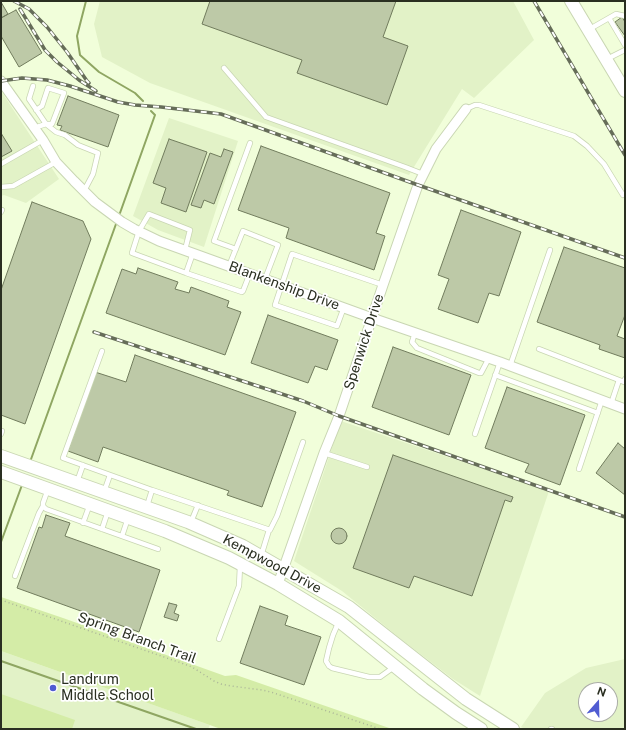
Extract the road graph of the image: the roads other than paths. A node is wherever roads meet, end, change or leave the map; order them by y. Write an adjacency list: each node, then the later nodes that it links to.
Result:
1 (571, 1): 4 (main road)
2 (625, 16): 3 (lane)
3 (609, 18): 4 (lane); 5 (lane)
4 (588, 30): 7 (main road)
5 (625, 45)
6 (625, 50): 7 (lane)
7 (606, 59): 11 (main road)
8 (224, 68): 20 (lane)
9 (1, 81): 15 (street, Blankenship Drive)
10 (33, 86): 13 (lane)
11 (625, 91)
12 (466, 109): 20 (street, Spenwick Drive); 23 (lane)
13 (36, 110): 14 (lane); 14 (lane)
14 (46, 124): 15 (lane); 22 (lane)
15 (34, 128): 16 (street, Blankenship Drive)
16 (43, 140): 18 (street, Blankenship Drive); 19 (lane)
17 (250, 143): 25 (lane)
18 (56, 162): 21 (lane); 22 (street, Blankenship Drive)
19 (1, 164)
20 (423, 174): 33 (street, Spenwick Drive)
21 (1, 187)
22 (84, 191): 24 (street, Blankenship Drive)
23 (623, 195)
24 (139, 231): 27 (street, Blankenship Drive); 27 (lane); 29 (lane)
25 (236, 248): 28 (lane); 31 (lane)
26 (550, 250): 41 (lane)
27 (189, 251): 28 (street, Blankenship Drive); 29 (lane)
28 (229, 266): 30 (street, Blankenship Drive)
29 (186, 273): 30 (lane)
30 (250, 273): 31 (street, Blankenship Drive)
31 (265, 279): 32 (street, Blankenship Drive)
32 (282, 285): 33 (lane); 34 (street, Blankenship Drive); 34 (lane)
33 (383, 285): 35 (street, Spenwick Drive)
34 (344, 307): 35 (street, Blankenship Drive)
35 (372, 318): 36 (street, Blankenship Drive); 53 (street, Spenwick Drive)
36 (415, 333): 39 (street, Blankenship Drive); 39 (lane)
37 (539, 349): 44 (lane)
38 (102, 351): 55 (lane)
39 (489, 358): 40 (street, Blankenship Drive)
40 (500, 362): 41 (street, Blankenship Drive); 42 (lane)
41 (510, 366): 45 (street, Blankenship Drive)
42 (495, 375): 48 (lane); 51 (lane)
43 (625, 378): 44 (lane)
44 (619, 380): 46 (lane)
45 (602, 400): 46 (street, Blankenship Drive); 48 (lane)
46 (611, 404): 47 (street, Blankenship Drive)
47 (625, 409)
48 (598, 413): 57 (lane)
49 (1, 431): 50 (lane)
50 (1, 434)
51 (474, 434)
52 (303, 442): 74 (lane)
53 (324, 453): 56 (lane); 79 (street, Spenwick Drive)
54 (1, 456): 60 (main road, Kempwood Drive)
55 (83, 465): 59 (lane); 60 (lane)
56 (367, 467)
57 (579, 469)
58 (1, 472): 61 (main road, Kempwood Drive)
59 (110, 474): 62 (lane); 63 (lane)
60 (77, 483): 63 (main road, Kempwood Drive)
61 (48, 489): 64 (main road, Kempwood Drive); 66 (lane)
62 (152, 490): 65 (lane); 67 (lane)
63 (104, 492): 67 (main road, Kempwood Drive)
64 (90, 504): 68 (main road, Kempwood Drive); 70 (lane)
65 (198, 505): 72 (lane); 74 (lane)
66 (43, 506): 70 (lane); 80 (lane)
67 (146, 507): 71 (main road); 72 (main road, Kempwood Drive)
68 (108, 511): 69 (main road, Kempwood Drive); 73 (lane)
69 (128, 518): 71 (main road, Kempwood Drive); 75 (lane)
70 (84, 523): 73 (lane)
71 (141, 523): 78 (main road, Kempwood Drive)
72 (191, 524): 77 (main road, Kempwood Drive)
73 (102, 529): 75 (lane)
74 (269, 530): 77 (lane)
75 (122, 536): 76 (lane)
76 (158, 549)
77 (261, 556): 79 (main road, Kempwood Drive)
78 (240, 564): 81 (main road, Kempwood Drive); 83 (lane)
79 (283, 568): 81 (street, Spenwick Drive); 86 (main road, Kempwood Drive)
80 (15, 576)
81 (278, 584): 82 (main road, Kempwood Drive)
82 (339, 621): 84 (main road, Kempwood Drive); 84 (lane)
83 (220, 639)
84 (394, 667): 85 (main road, Kempwood Drive)
85 (481, 729)
86 (513, 729)

